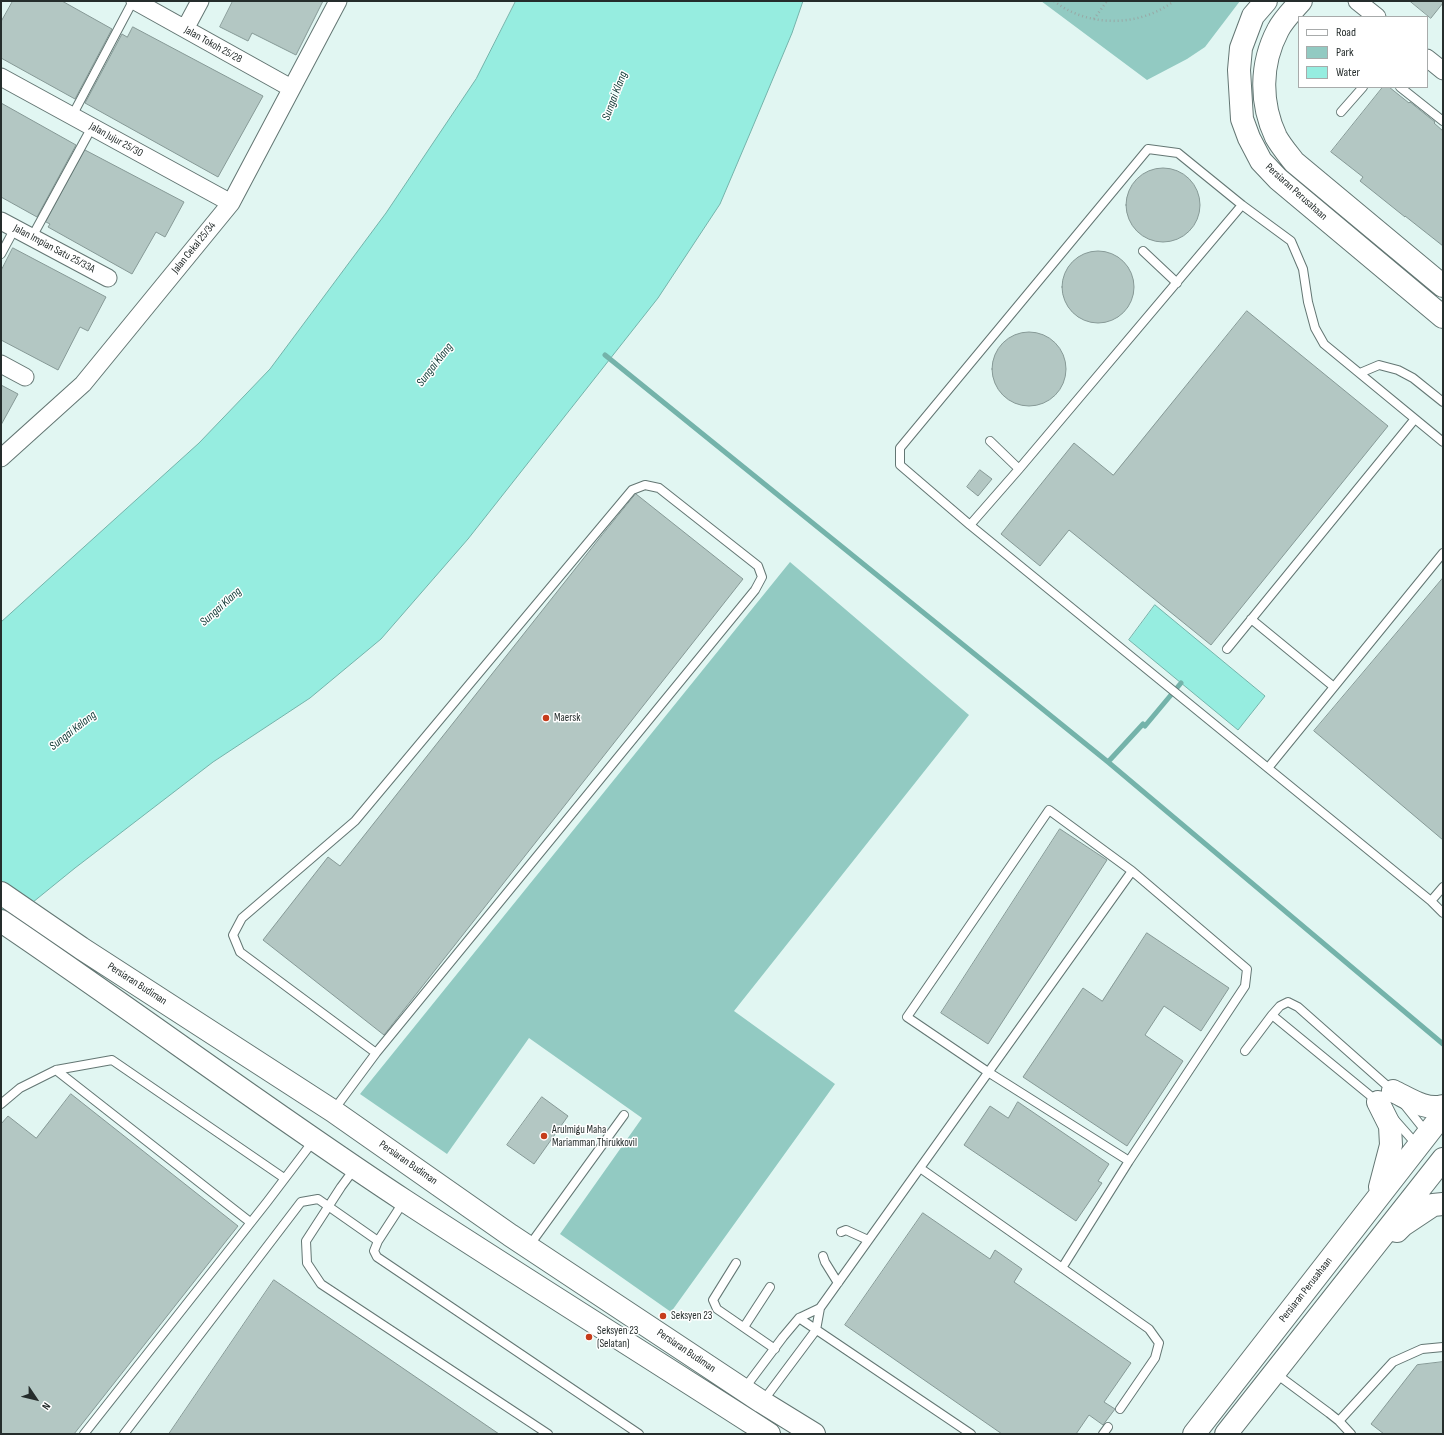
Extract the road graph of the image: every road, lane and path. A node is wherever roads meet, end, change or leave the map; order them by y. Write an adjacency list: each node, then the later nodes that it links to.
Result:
1 (134, 1): 12 (street, Jalan Tokoh 25/28); 20 (lane)
2 (200, 1): 12 (street)
3 (338, 1): 16 (street, Jalan Cekal 25/34)
4 (1054, 1): 11 (path)
5 (1107, 1): 11 (path)
6 (1174, 1): 11 (path)
7 (1266, 1): 32 (main road, Persiaran Perusahaan)
8 (1300, 1): 31 (main road, Persiaran Perusahaan)
9 (1357, 1): 10 (street)
10 (1376, 16)
11 (1094, 19)
12 (185, 29): 16 (street, Jalan Tokoh 25/28)
13 (1428, 59): 14 (street)
14 (1443, 71)
15 (1, 77): 20 (street, Jalan Jujur 25/30)
16 (291, 88): 23 (street, Jalan Cekal 25/34)
17 (1362, 88): 19 (lane)
18 (1401, 88): 21 (lane)
19 (1341, 112)
20 (72, 116): 22 (street, Jalan Jujur 25/30)
21 (1443, 121)
22 (92, 127): 23 (street, Jalan Jujur 25/30); 26 (lane)
23 (231, 203): 40 (street, Jalan Cekal 25/34)
24 (1242, 205): 30 (lane); 34 (lane); 42 (lane)
25 (8, 224): 26 (street, Jalan Impian Satu 25/33A); 28 (lane)
26 (32, 237): 29 (street, Jalan Impian Satu 25/33A)
27 (1143, 251): 30 (lane)
28 (1, 254)
29 (108, 278)
30 (1177, 283): 41 (lane)
31 (1443, 286)
32 (1443, 317)
33 (1, 364): 35 (street)
34 (1360, 373): 36 (lane); 37 (lane)
35 (25, 377)
36 (1443, 402)
37 (1414, 420): 39 (lane); 44 (lane)
38 (990, 441): 41 (lane)
39 (1443, 442)
40 (1, 458)
41 (1019, 469): 42 (lane)
42 (970, 525): 47 (lane)
43 (1443, 554): 46 (lane)
44 (1251, 619): 45 (lane); 46 (lane)
45 (1227, 649)
46 (1334, 687): 47 (lane)
47 (1268, 768): 51 (lane)
48 (1132, 871): 58 (lane); 58 (lane); 67 (lane)
49 (1443, 888): 51 (lane)
50 (1, 893): 62 (main road, Persiaran Budiman)
51 (1431, 901): 52 (lane)
52 (1443, 913)
53 (1, 921): 65 (main road)
54 (1272, 1015): 55 (lane); 59 (lane); 59 (lane)
55 (1245, 1051)
56 (376, 1053): 56 (lane); 62 (lane)
57 (56, 1070): 60 (lane); 70 (lane); 75 (lane)
58 (988, 1072): 67 (lane); 69 (lane)
59 (1385, 1097): 61 (main road); 66 (lane); 66 (lane); 71 (main road)
60 (1, 1104)
61 (1443, 1106)
62 (333, 1111): 79 (main road, Persiaran Budiman)
63 (1443, 1114): 66 (main road, Persiaran Perusahaan)
64 (624, 1115): 79 (lane)
65 (315, 1140): 68 (main road); 70 (lane)
66 (1435, 1153): 71 (main road, Persiaran Perusahaan); 85 (main road, Persiaran Perusahaan)
67 (1129, 1161): 82 (lane)
68 (356, 1167): 72 (main road); 74 (lane)
69 (920, 1168): 77 (lane); 82 (lane)
70 (284, 1178): 75 (lane)
71 (1378, 1196): 104 (main road, Persiaran Perusahaan)
72 (405, 1200): 78 (lane); 101 (main road)
73 (1443, 1204): 85 (main road)
74 (329, 1206): 78 (lane); 98 (lane); 99 (lane)
75 (250, 1222): 97 (lane)
76 (841, 1232): 77 (lane)
77 (868, 1240): 83 (lane)
78 (378, 1241): 100 (lane)
79 (528, 1246): 93 (main road, Persiaran Budiman)
80 (823, 1256): 83 (lane)
81 (736, 1263): 88 (lane)
82 (1062, 1268): 95 (lane)
83 (838, 1283): 86 (lane)
84 (770, 1287): 88 (lane)
85 (1329, 1304): 92 (main road, Persiaran Perusahaan)
86 (820, 1308): 87 (lane); 89 (lane)
87 (799, 1318): 89 (lane); 91 (lane)
88 (744, 1327): 91 (lane)
89 (816, 1330): 94 (lane); 103 (lane)
90 (1443, 1347): 96 (lane)
91 (775, 1349): 93 (lane)
92 (1274, 1373): 96 (lane); 105 (main road, Persiaran Perusahaan)
93 (744, 1390): 94 (main road, Persiaran Budiman)
94 (762, 1402): 102 (main road, Persiaran Budiman)
95 (1120, 1409)
96 (1339, 1421): 106 (lane)
97 (84, 1434)
98 (124, 1434)
99 (548, 1434)
100 (639, 1434)
101 (769, 1434)
102 (814, 1434)
103 (971, 1434)
104 (1194, 1434)
105 (1226, 1434)
106 (1351, 1434)

